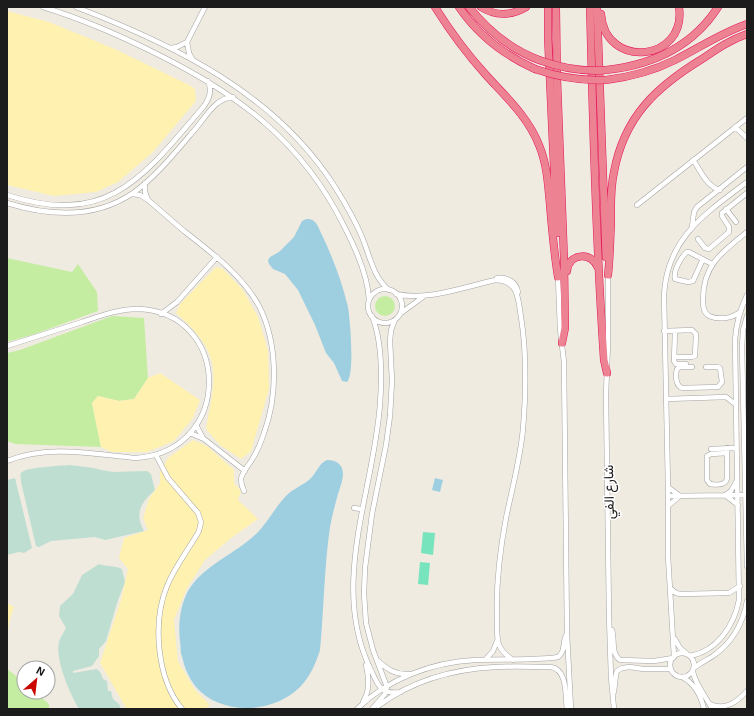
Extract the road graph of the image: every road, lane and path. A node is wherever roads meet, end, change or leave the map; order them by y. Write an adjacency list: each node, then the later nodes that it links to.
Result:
1 (43, 7): 21 (street)
2 (76, 7): 19 (street)
3 (205, 7): 18 (street)
4 (435, 7): 56 (highway)
5 (459, 7): 16 (highway, bridge)
6 (469, 7): 15 (highway, bridge)
7 (481, 7): 8 (highway)
8 (526, 7)
9 (548, 7): 23 (highway, bridge)
10 (556, 7): 23 (highway, bridge)
11 (590, 7): 24 (highway, bridge)
12 (597, 7): 24 (highway, bridge)
13 (601, 7): 14 (highway)
14 (679, 7)
15 (718, 7)
16 (747, 24)
17 (747, 34): 55 (highway)
18 (187, 42): 19 (street); 20 (street)
19 (170, 48): 20 (street)
20 (193, 60): 58 (street)
21 (208, 81): 22 (street); 35 (street)
22 (233, 97): 30 (street); 62 (street)
23 (555, 103): 56 (highway); 57 (highway)
24 (596, 108): 52 (highway); 55 (highway)
25 (747, 118): 26 (street)
26 (737, 126): 27 (street); 28 (street)
27 (747, 138)
28 (692, 161): 32 (street); 40 (street)
29 (747, 167): 33 (street)
30 (145, 183): 34 (street); 38 (street)
31 (746, 184): 41 (street)
32 (712, 187): 33 (street); 37 (street)
33 (720, 190): 37 (street)
34 (132, 194): 38 (street); 39 (street)
35 (7, 195)
36 (746, 195): 42 (street)
37 (712, 196): 44 (street)
38 (148, 200): 49 (street)
39 (7, 203)
40 (637, 205)
41 (717, 206): 42 (street); 44 (street)
42 (723, 213): 43 (street); 47 (street)
43 (734, 224)
44 (692, 227): 53 (street)
45 (746, 235): 48 (street)
46 (698, 239): 47 (street)
47 (717, 242): 48 (street)
48 (724, 251): 51 (street)
49 (217, 257): 63 (street); 103 (street)
50 (703, 259): 51 (street); 54 (street); 54 (street)
51 (712, 264): 70 (street)
52 (599, 270): 57 (highway); 82 (highway)
53 (667, 271): 54 (street); 73 (street)
54 (675, 274)
55 (608, 275): 82 (street, شارع الفي)
56 (558, 277): 75 (street)
57 (564, 289): 75 (highway)
58 (389, 290): 59 (street); 62 (street)
59 (396, 294): 61 (street); 66 (street)
60 (747, 295): 64 (street)
61 (424, 296): 66 (street); 129 (street)
62 (369, 300): 67 (street)
63 (177, 302): 65 (street); 69 (street)
64 (740, 312): 70 (street); 72 (street)
65 (162, 314): 69 (street); 76 (street)
66 (400, 314): 71 (street)
67 (372, 316): 71 (street); 102 (street)
68 (747, 316): 83 (street)
69 (170, 317): 90 (street)
70 (725, 319): 72 (street)
71 (395, 320): 98 (street)
72 (736, 325): 77 (street)
73 (664, 331): 74 (street); 88 (street)
74 (675, 331): 78 (street); 78 (street)
75 (562, 343): 128 (street)
76 (7, 346)
77 (735, 357): 83 (street); 85 (street)
78 (674, 359): 79 (street)
79 (686, 363)
80 (706, 366): 84 (street)
81 (692, 367): 84 (street)
82 (607, 373): 126 (street, شارع الفي)
83 (743, 378): 97 (street)
84 (696, 388): 87 (street)
85 (735, 390): 86 (street); 89 (street)
86 (726, 397): 87 (street); 89 (street)
87 (696, 398): 88 (street)
88 (666, 399): 105 (street)
89 (735, 404): 93 (street)
90 (196, 425): 91 (street); 92 (street)
91 (190, 432): 92 (street); 96 (street)
92 (204, 439): 103 (street)
93 (736, 448): 95 (street); 104 (street)
94 (711, 449): 95 (street)
95 (727, 451): 95 (street)
96 (156, 455): 100 (street); 147 (street)
97 (745, 457): 109 (street)
98 (383, 459): 99 (street); 116 (street)
99 (388, 460)
100 (7, 461)
101 (363, 466): 102 (street)
102 (370, 467): 115 (street)
103 (245, 471): 106 (street)
104 (737, 481): 107 (street); 108 (street)
105 (668, 487): 110 (street); 111 (street)
106 (244, 490)
107 (724, 495): 108 (street); 111 (street); 112 (street)
108 (737, 495): 109 (street); 112 (street)
109 (744, 495): 118 (street)
110 (668, 496): 111 (street); 113 (street)
111 (680, 496): 113 (street)
112 (738, 505): 119 (street)
113 (668, 506): 120 (street)
114 (354, 508): 115 (street)
115 (361, 510): 130 (street)
116 (372, 514): 117 (street); 133 (street)
117 (378, 514)
118 (747, 566)
119 (740, 586): 121 (street); 123 (street)
120 (671, 589): 122 (street); 125 (street)
121 (729, 593): 122 (street); 123 (street)
122 (680, 594): 125 (street)
123 (739, 600): 131 (street)
124 (747, 601): 137 (street)
125 (672, 606): 127 (street)
126 (610, 626): 132 (street); 143 (street, شارع الفي)
127 (673, 633): 131 (street); 132 (street)
128 (567, 634): 135 (street); 151 (street)
129 (498, 640): 134 (street); 135 (street)
130 (364, 654): 140 (street); 145 (street)
131 (688, 655): 132 (street); 137 (street)
132 (673, 657): 136 (street)
133 (376, 658): 138 (street); 140 (street)
134 (485, 660): 135 (street); 138 (street)
135 (513, 660)
136 (671, 669): 139 (street); 143 (street)
137 (694, 669): 139 (street); 146 (street)
138 (415, 673): 140 (street)
139 (680, 677): 153 (street)
140 (385, 689): 142 (street); 145 (street); 149 (street)
141 (747, 690): 144 (street)
142 (401, 692): 149 (street); 150 (street)
143 (613, 697): 152 (street, شارع الفي)
144 (733, 703): 146 (street); 155 (street)
145 (363, 704): 148 (street)
146 (710, 704): 154 (street)
147 (182, 709)
148 (357, 709)
149 (373, 709)
150 (567, 709)
151 (571, 709)
152 (614, 709)
153 (704, 709)
154 (712, 709)
155 (730, 709)

